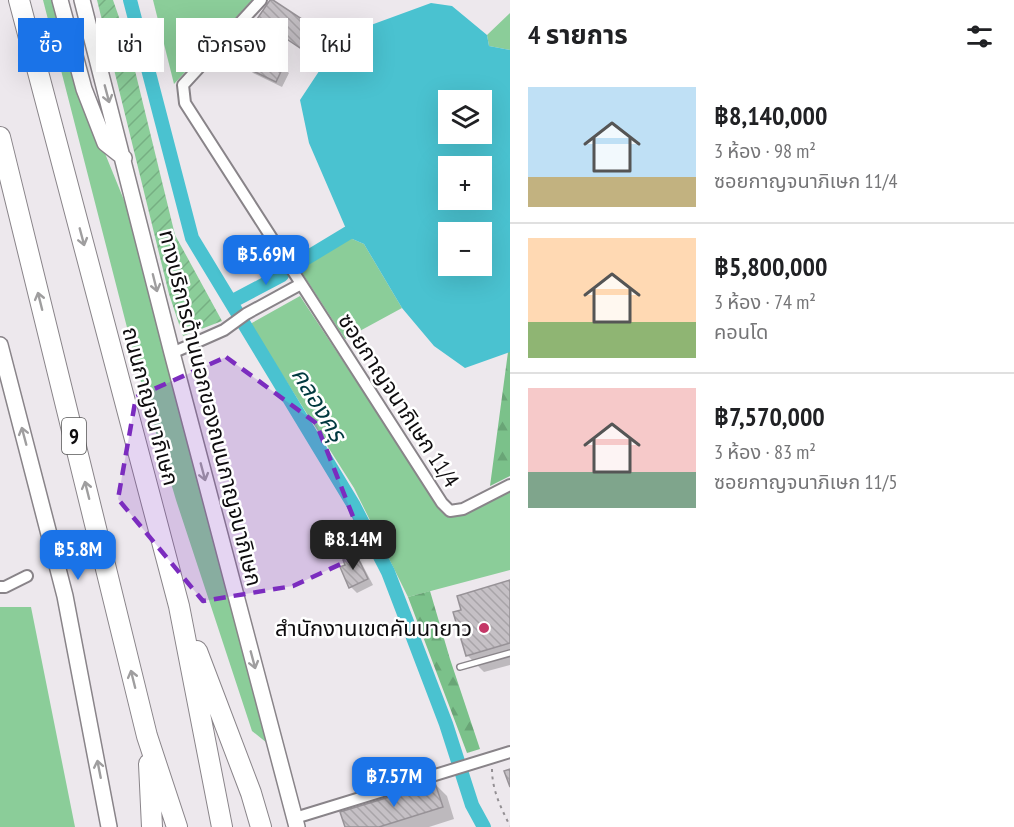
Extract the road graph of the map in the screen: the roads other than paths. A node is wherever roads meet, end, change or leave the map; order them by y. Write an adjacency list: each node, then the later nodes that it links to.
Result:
1 (19, 0): 13 (highway, ถนนกาญจนาภิเษก, one-way to 13)
2 (60, 0): 6 (main road)
3 (82, 0): 6 (main road, ทางบริการด้านนอกของถนนกาญจนาภิเษก, one-way to 6)
4 (261, 0): 7 (street, ซอยกาญจนาภิเษก 11/4)
5 (0, 137): 16 (highway, 9, one-way to 5)
6 (124, 158): 9 (main road, ทางบริการด้านนอกของถนนกาญจนาภิเษก, one-way to 9)
7 (301, 284): 9 (street); 10 (street, ซอยกาญจนาภิเษก 11/4)
8 (0, 345): 19 (main road, one-way to 8)
9 (172, 353): 18 (main road, ทางบริการด้านนอกของถนนกาญจนาภิเษก, one-way to 18)
10 (510, 485)
11 (27, 576): 12 (street)
12 (0, 587)
13 (179, 606): 22 (highway, ถนนกาญจนาภิเษก); 23 (highway)
14 (510, 652): 15 (lane)
15 (460, 667)
16 (147, 736): 20 (highway); 21 (highway, 9)
17 (510, 752): 18 (street)
18 (296, 823)
19 (109, 827)
20 (152, 827)
21 (177, 827)
22 (222, 827)
23 (261, 827)

